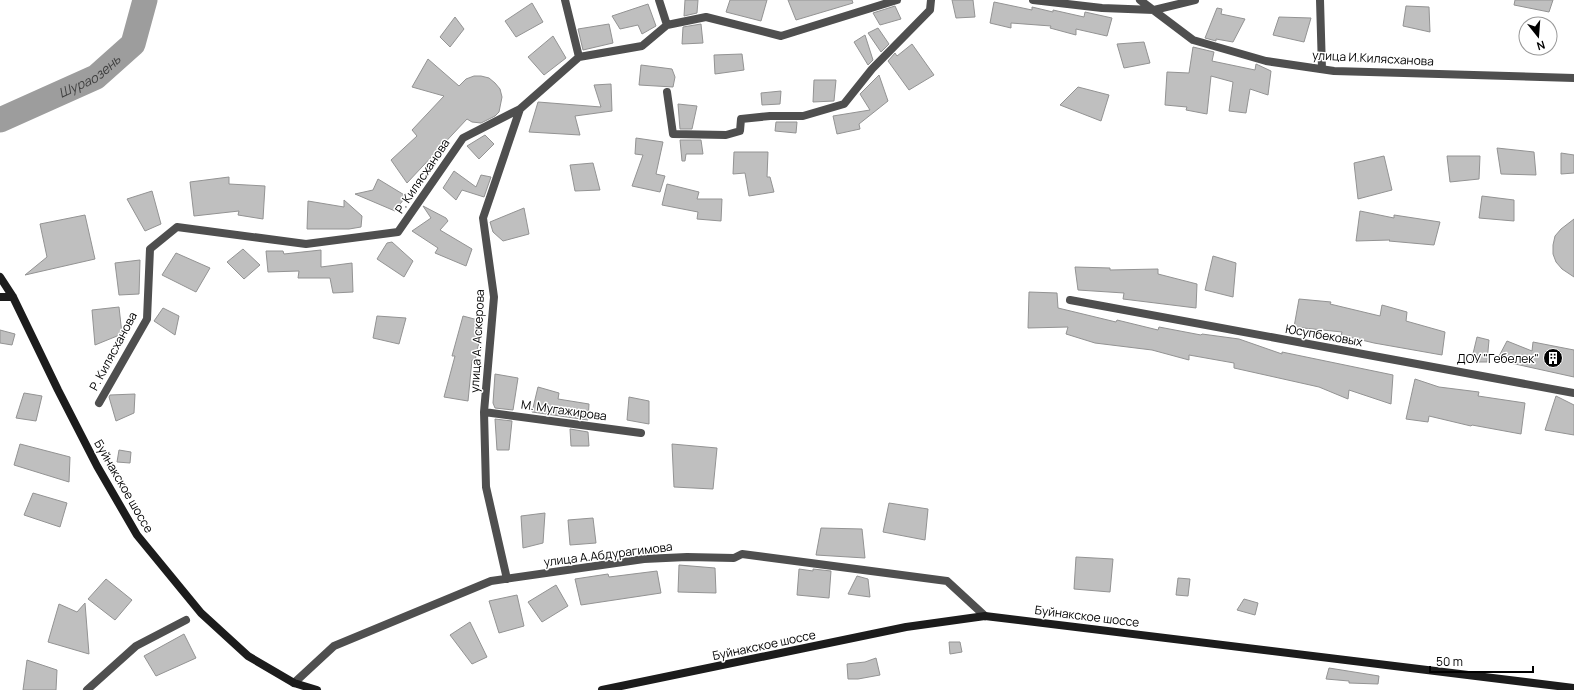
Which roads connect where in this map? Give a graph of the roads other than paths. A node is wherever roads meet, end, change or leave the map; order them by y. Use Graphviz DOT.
graph roads {
  1 [pos="565,0"];
  2 [pos="659,0"];
  3 [pos="897,0"];
  4 [pos="932,0"];
  5 [pos="1033,0"];
  6 [pos="1140,0"];
  7 [pos="1196,0"];
  8 [pos="1320,0"];
  9 [pos="1154,10"];
  10 [pos="667,25"];
  11 [pos="579,57"];
  12 [pos="1322,69"];
  13 [pos="1574,78"];
  14 [pos="667,92"];
  15 [pos="520,109"];
  16 [pos="0,277"];
  17 [pos="13,296"];
  18 [pos="0,297"];
  19 [pos="1070,300"];
  20 [pos="1574,393"];
  21 [pos="99,403"];
  22 [pos="484,412"];
  23 [pos="641,433"];
  24 [pos="507,579"];
  25 [pos="985,616"];
  26 [pos="186,620"];
  27 [pos="294,683"];
  28 [pos="1574,688"];
  29 [pos="87,690"];
  30 [pos="317,690"];
  31 [pos="602,690"];
  1 -- 11 [label="street"];
  2 -- 10 [label="street"];
  3 -- 10 [label="street"];
  4 -- 14 [label="street"];
  5 -- 9 [label="street"];
  6 -- 9 [label="street, улица И.Килясханова"];
  7 -- 9 [label="street"];
  8 -- 12 [label="street"];
  9 -- 12 [label="street, улица И.Килясханова"];
  10 -- 11 [label="street"];
  11 -- 15 [label="street, Р. Килясханова"];
  12 -- 13 [label="street, улица И.Килясханова"];
  15 -- 21 [label="street, Р. Килясханова"];
  15 -- 22 [label="street, улица А. Аскерова"];
  16 -- 17 [label="main road, Буйнакское шоссе"];
  17 -- 18 [label="main road"];
  17 -- 27 [label="main road, Буйнакское шоссе"];
  19 -- 20 [label="street, Юсупбековых"];
  22 -- 23 [label="street, М. Мугажирова"];
  22 -- 24 [label="street, улица А. Аскерова"];
  24 -- 25 [label="street, улица А.Абдурагимова"];
  24 -- 27 [label="street, улица А.Абдурагимова"];
  25 -- 28 [label="main road, Буйнакское шоссе"];
  25 -- 31 [label="main road, Буйнакское шоссе"];
  26 -- 29 [label="street"];
  27 -- 30 [label="main road, Буйнакское шоссе"];
}
